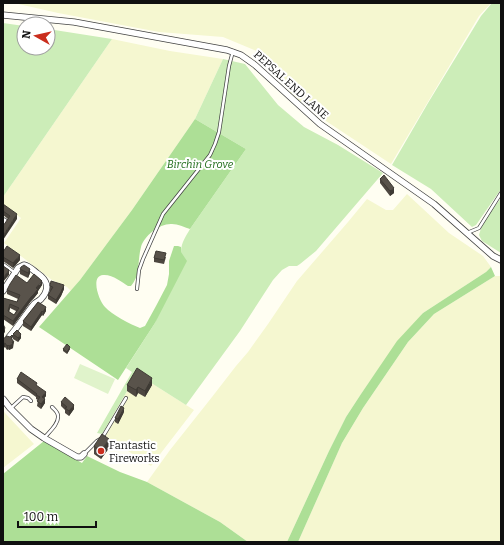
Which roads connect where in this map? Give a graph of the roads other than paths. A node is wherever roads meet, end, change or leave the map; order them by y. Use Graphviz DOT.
graph roads {
  1 [pos="3,15"];
  2 [pos="233,51"];
  3 [pos="501,193"];
  4 [pos="467,233"];
  5 [pos="501,260"];
  6 [pos="3,264"];
  7 [pos="15,273"];
  8 [pos="137,289"];
  9 [pos="3,291"];
  10 [pos="9,337"];
  11 [pos="126,398"];
  12 [pos="3,399"];
  13 [pos="31,400"];
  14 [pos="52,407"];
  15 [pos="10,408"];
  16 [pos="44,438"];
  17 [pos="84,454"];
  1 -- 2 [label="street, PEPSAL END LANE"];
  2 -- 4 [label="street, PEPSAL END LANE"];
  2 -- 8 [label="lane"];
  3 -- 4 [label="lane"];
  4 -- 5 [label="street, PEPSAL END LANE"];
  6 -- 7 [label="lane"];
  7 -- 9 [label="street"];
  7 -- 10 [label="street"];
  11 -- 17 [label="lane"];
  12 -- 15 [label="street"];
  13 -- 15 [label="lane"];
  14 -- 16 [label="lane"];
  15 -- 16 [label="street"];
  16 -- 17 [label="street"];
}
